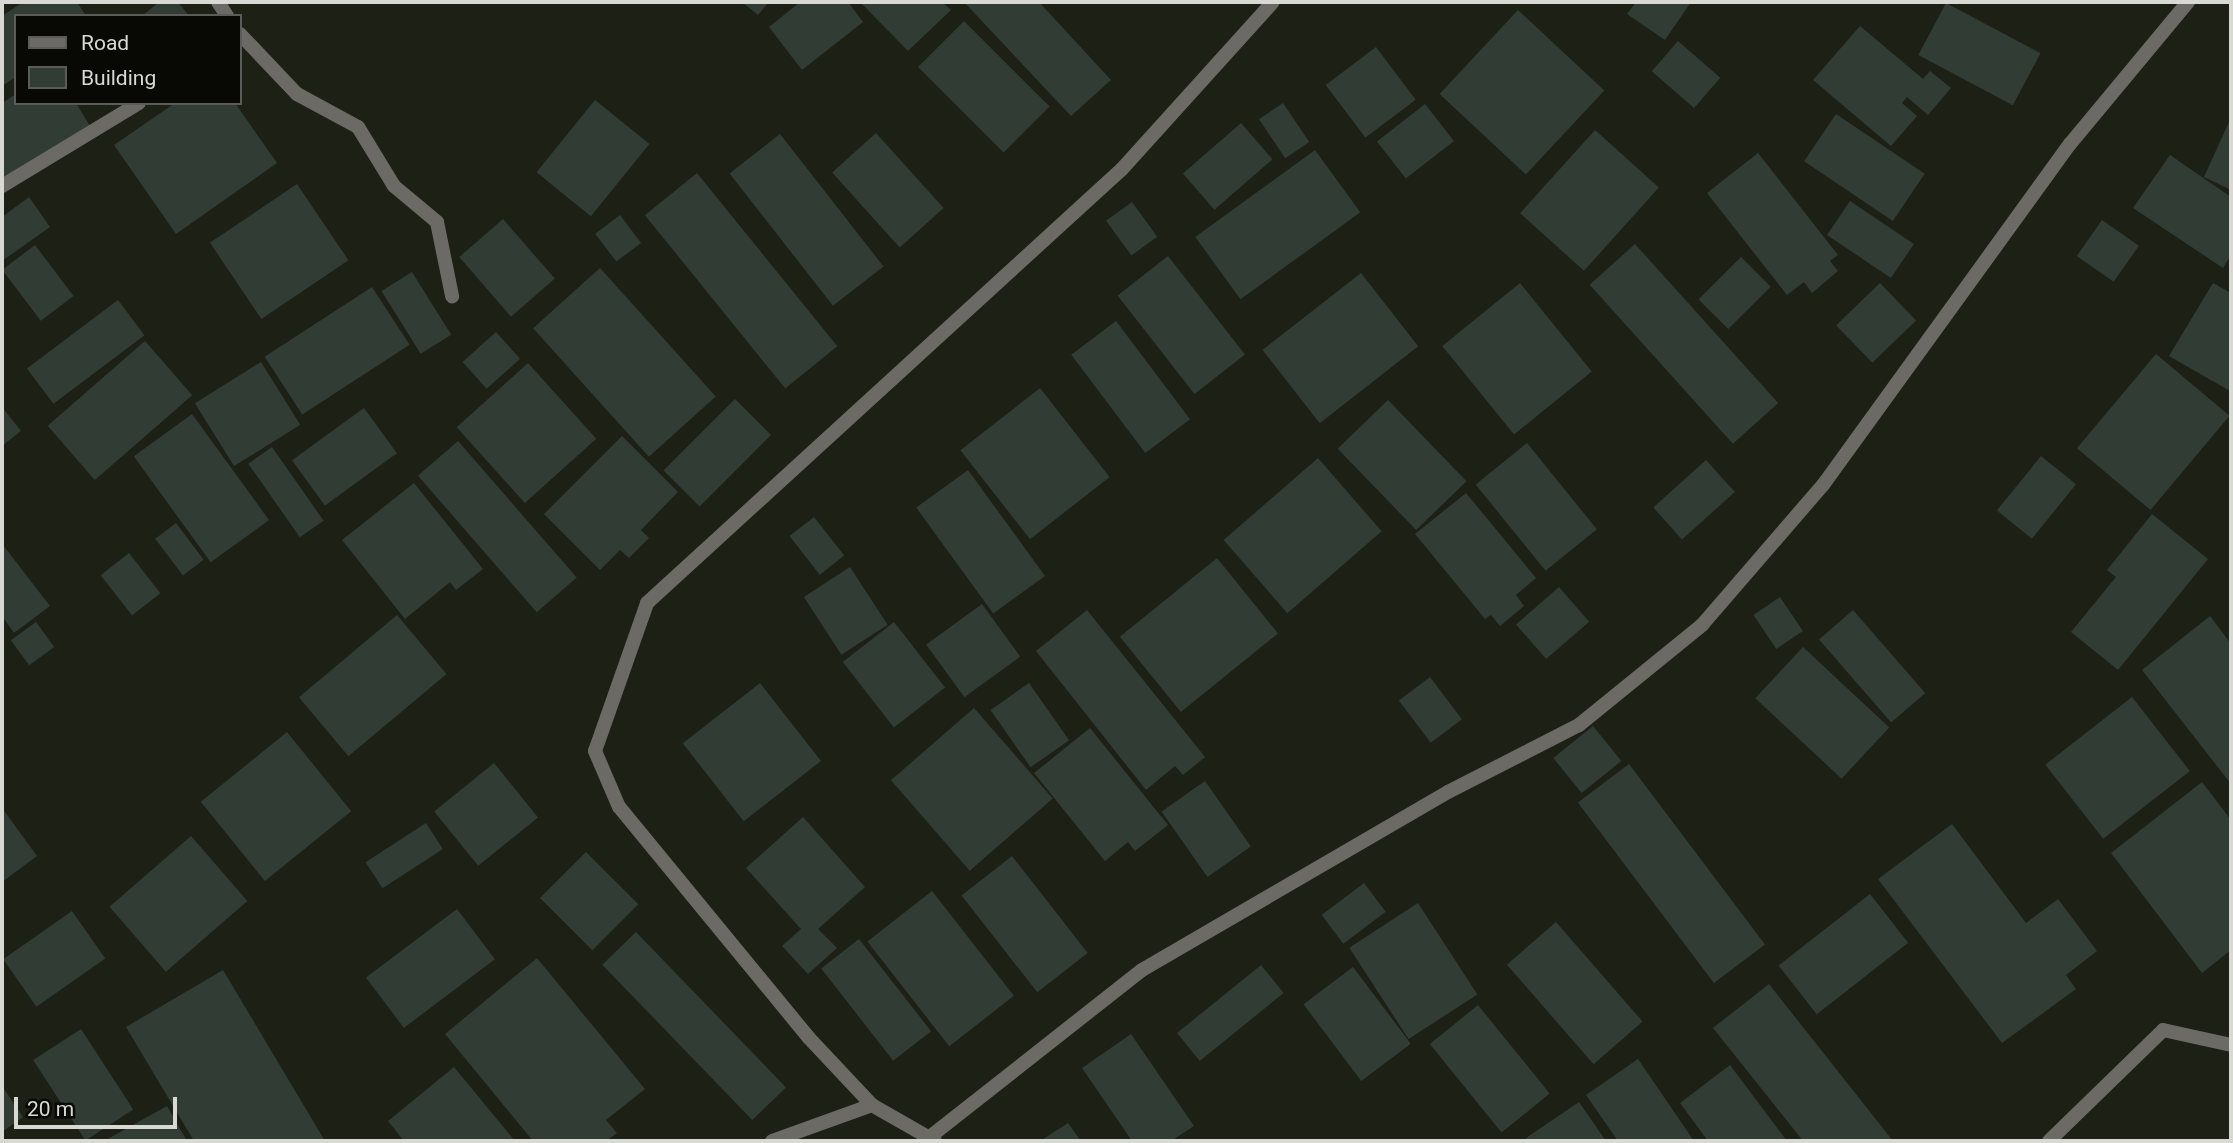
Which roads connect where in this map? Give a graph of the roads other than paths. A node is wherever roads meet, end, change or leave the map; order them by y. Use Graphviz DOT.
graph roads {
  1 [pos="1273,2"];
  2 [pos="2188,2"];
  3 [pos="242,39"];
  4 [pos="136,105"];
  5 [pos="2,186"];
  6 [pos="452,296"];
  7 [pos="2231,1045"];
  8 [pos="872,1105"];
  9 [pos="933,1139"];
  10 [pos="772,1141"];
  11 [pos="2049,1141"];
  1 -- 8 [label="street"];
  2 -- 9 [label="street"];
  3 -- 6 [label="street"];
  4 -- 5 [label="street"];
  7 -- 11 [label="street"];
  8 -- 9 [label="street"];
  8 -- 10 [label="street"];
}
